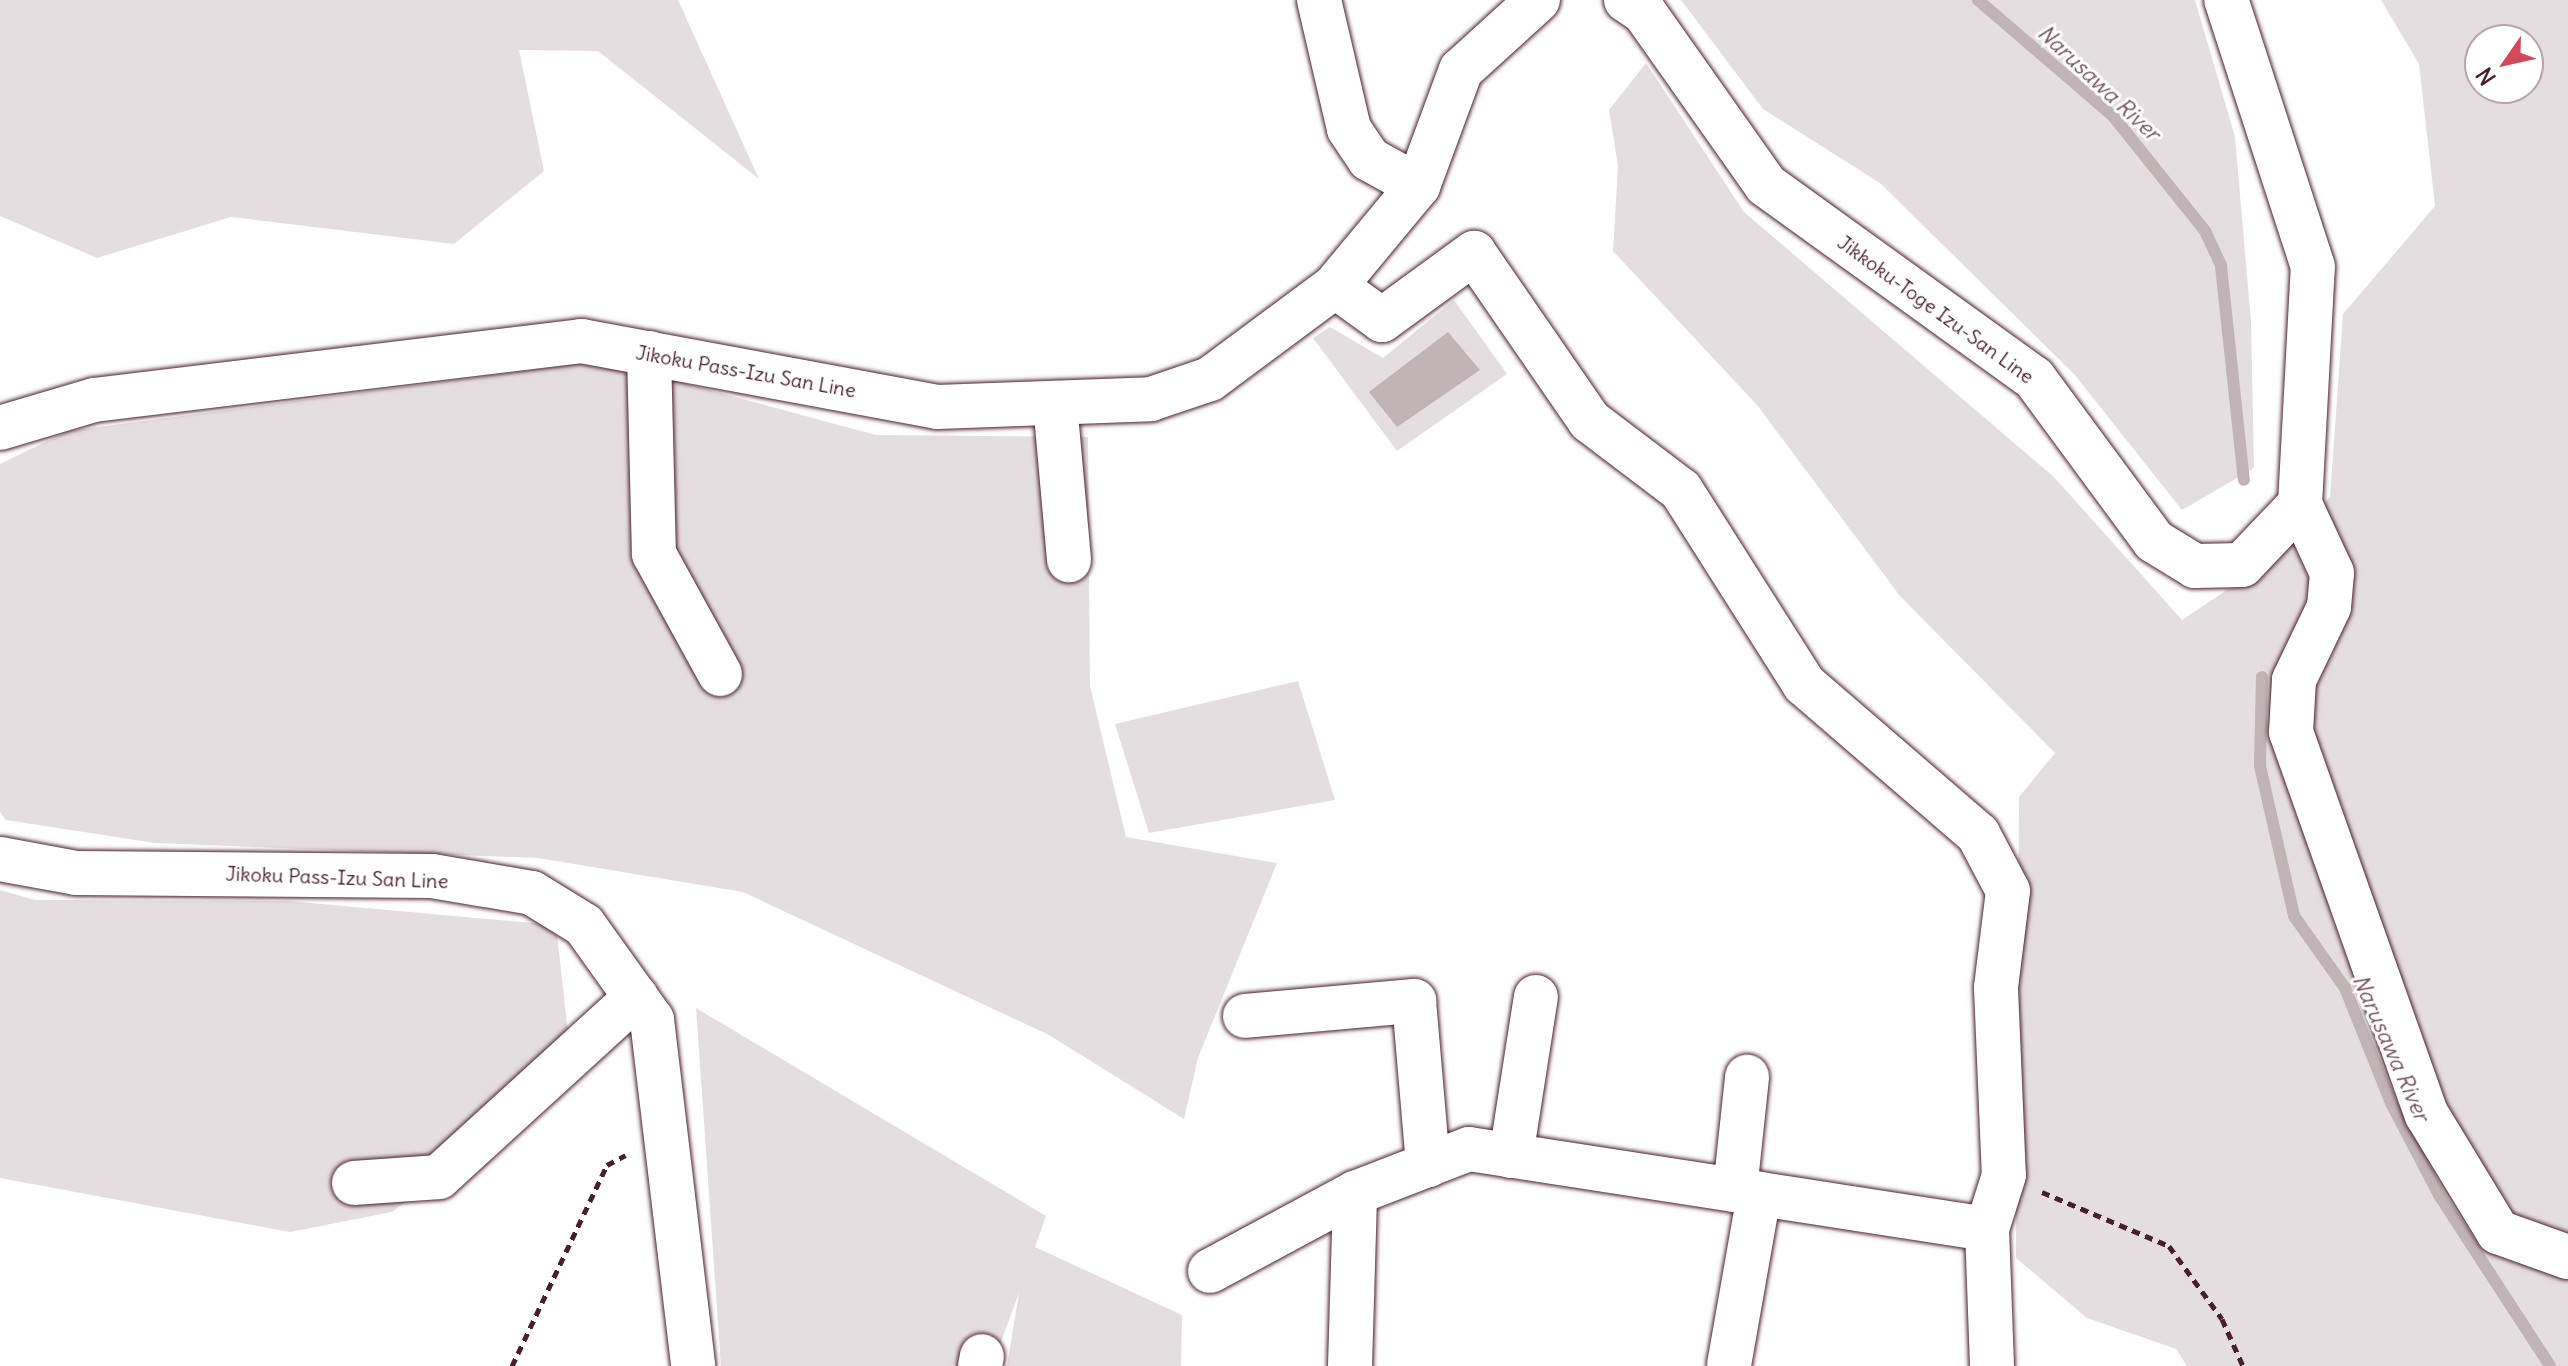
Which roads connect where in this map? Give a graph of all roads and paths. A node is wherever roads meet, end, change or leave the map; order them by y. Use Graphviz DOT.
graph roads {
  1 [pos="1319,0"];
  2 [pos="1538,0"];
  3 [pos="1626,0"];
  4 [pos="2226,0"];
  5 [pos="1418,186"];
  6 [pos="1335,286"];
  7 [pos="649,353"];
  8 [pos="1055,403"];
  9 [pos="0,428"];
  10 [pos="2300,504"];
  11 [pos="1069,560"];
  12 [pos="720,674"];
  13 [pos="0,859"];
  14 [pos="636,997"];
  15 [pos="1536,997"];
  16 [pos="1245,1016"];
  17 [pos="1747,1077"];
  18 [pos="666,1135"];
  19 [pos="1511,1156"];
  20 [pos="1428,1165"];
  21 [pos="2004,1175"];
  22 [pos="354,1183"];
  23 [pos="1747,1192"];
  24 [pos="1355,1193"];
  25 [pos="1987,1229"];
  26 [pos="2568,1257"];
  27 [pos="1210,1271"];
  28 [pos="1729,1365"];
  29 [pos="512,1366"];
  30 [pos="693,1366"];
  31 [pos="1350,1366"];
  32 [pos="1992,1366"];
  33 [pos="2243,1366"];
  1 -- 5 [label="main road"];
  2 -- 5 [label="main road"];
  3 -- 10 [label="main road, Jikkoku-Toge Izu-San Line"];
  4 -- 10 [label="main road"];
  5 -- 6 [label="main road, Jikoku Pass-Izu San Line"];
  6 -- 8 [label="main road, Jikoku Pass-Izu San Line"];
  6 -- 21 [label="main road"];
  7 -- 8 [label="main road, Jikoku Pass-Izu San Line"];
  7 -- 9 [label="main road, Jikoku Pass-Izu San Line"];
  7 -- 12 [label="main road"];
  8 -- 11 [label="main road"];
  10 -- 26 [label="main road"];
  13 -- 14 [label="main road, Jikoku Pass-Izu San Line"];
  14 -- 18 [label="main road, Jikoku Pass-Izu San Line"];
  14 -- 22 [label="main road"];
  15 -- 19 [label="main road"];
  16 -- 20 [label="main road"];
  17 -- 23 [label="main road"];
  18 -- 29 [label="path"];
  18 -- 30 [label="main road, Jikoku Pass-Izu San Line"];
  19 -- 20 [label="main road"];
  19 -- 23 [label="main road"];
  20 -- 24 [label="main road"];
  21 -- 25 [label="main road"];
  21 -- 33 [label="path"];
  23 -- 25 [label="main road"];
  23 -- 28 [label="main road"];
  24 -- 27 [label="main road"];
  24 -- 31 [label="main road"];
  25 -- 32 [label="main road"];
}
